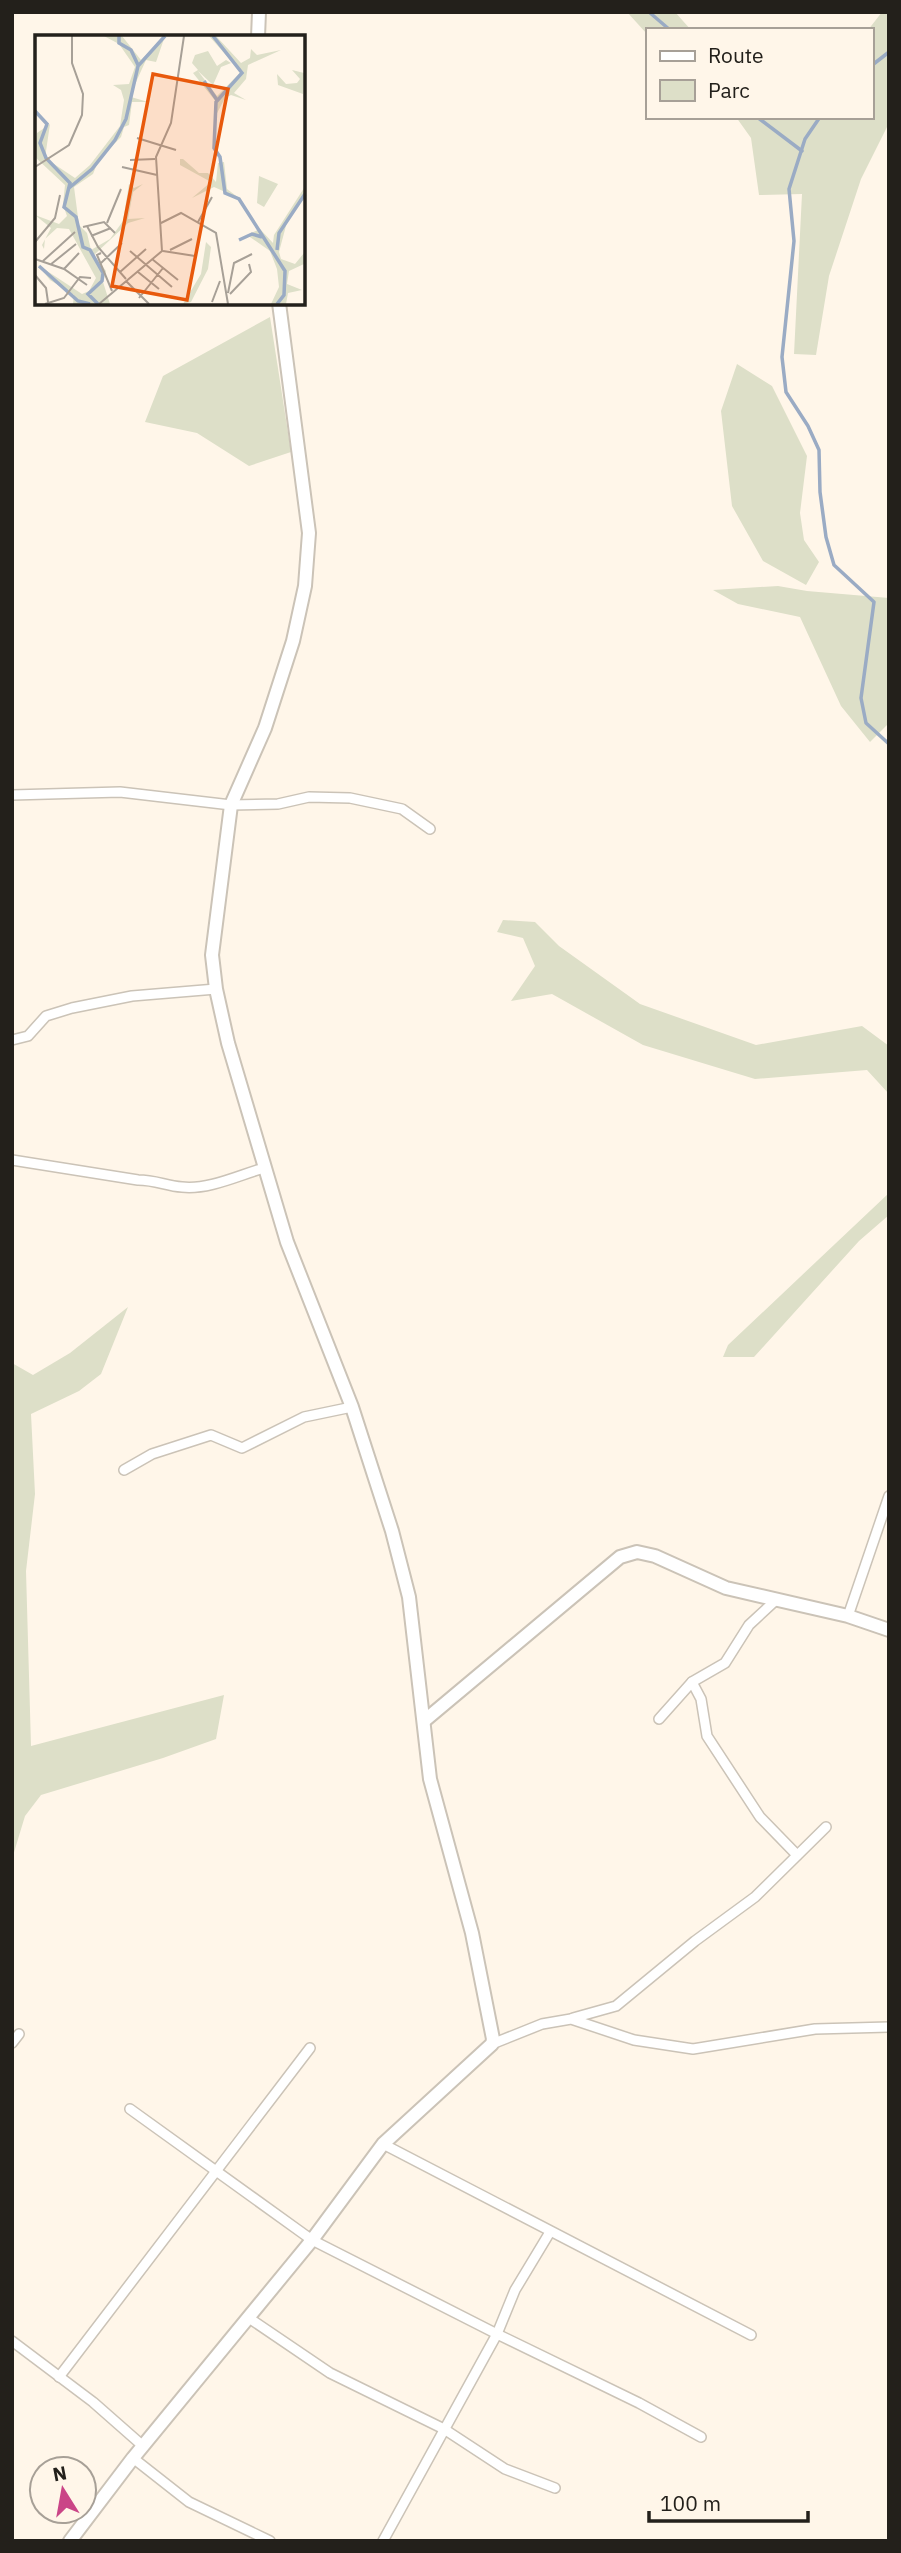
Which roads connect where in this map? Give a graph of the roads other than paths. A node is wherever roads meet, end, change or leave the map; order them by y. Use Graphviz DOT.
graph roads {
  1 [pos="259,12"];
  2 [pos="258,35"];
  3 [pos="279,304"];
  4 [pos="12,795"];
  5 [pos="231,805"];
  6 [pos="430,829"];
  7 [pos="216,989"];
  8 [pos="12,1040"];
  9 [pos="12,1160"];
  10 [pos="264,1168"];
  11 [pos="352,1407"];
  12 [pos="124,1470"];
  13 [pos="889,1496"];
  14 [pos="777,1599"];
  15 [pos="848,1616"];
  16 [pos="889,1630"];
  17 [pos="692,1682"];
  18 [pos="659,1719"];
  19 [pos="424,1721"];
  20 [pos="826,1827"];
  21 [pos="797,1855"];
  22 [pos="571,2019"];
  23 [pos="889,2027"];
  24 [pos="19,2034"];
  25 [pos="12,2043"];
  26 [pos="492,2044"];
  27 [pos="310,2048"];
  28 [pos="130,2109"];
  29 [pos="383,2144"];
  30 [pos="217,2172"];
  31 [pos="550,2232"];
  32 [pos="312,2240"];
  33 [pos="249,2318"];
  34 [pos="496,2334"];
  35 [pos="751,2335"];
  36 [pos="12,2341"];
  37 [pos="59,2377"];
  38 [pos="443,2429"];
  39 [pos="701,2437"];
  40 [pos="143,2446"];
  41 [pos="133,2458"];
  42 [pos="555,2488"];
  43 [pos="70,2541"];
  44 [pos="270,2541"];
  45 [pos="383,2541"];
  1 -- 2 [label="main road"];
  3 -- 5 [label="main road"];
  4 -- 5 [label="street"];
  5 -- 6 [label="street"];
  5 -- 7 [label="main road"];
  7 -- 8 [label="street"];
  7 -- 10 [label="main road"];
  9 -- 10 [label="street"];
  10 -- 11 [label="main road"];
  11 -- 12 [label="street"];
  11 -- 19 [label="main road"];
  13 -- 15 [label="street"];
  14 -- 15 [label="main road"];
  14 -- 17 [label="street"];
  14 -- 19 [label="main road"];
  15 -- 16 [label="main road"];
  17 -- 18 [label="street"];
  17 -- 21 [label="street"];
  19 -- 26 [label="main road"];
  20 -- 21 [label="street"];
  21 -- 22 [label="street"];
  22 -- 23 [label="street"];
  22 -- 26 [label="street"];
  24 -- 25 [label="street"];
  26 -- 29 [label="main road"];
  27 -- 30 [label="street"];
  28 -- 30 [label="street"];
  29 -- 31 [label="street"];
  29 -- 32 [label="main road"];
  30 -- 32 [label="street"];
  30 -- 37 [label="street"];
  31 -- 34 [label="street"];
  31 -- 35 [label="street"];
  32 -- 33 [label="main road"];
  32 -- 34 [label="street"];
  33 -- 38 [label="street"];
  33 -- 40 [label="main road"];
  34 -- 38 [label="street"];
  34 -- 39 [label="street"];
  36 -- 37 [label="street"];
  37 -- 40 [label="street"];
  38 -- 42 [label="street"];
  38 -- 45 [label="street"];
  40 -- 41 [label="main road"];
  41 -- 43 [label="main road"];
  41 -- 44 [label="street"];
}
